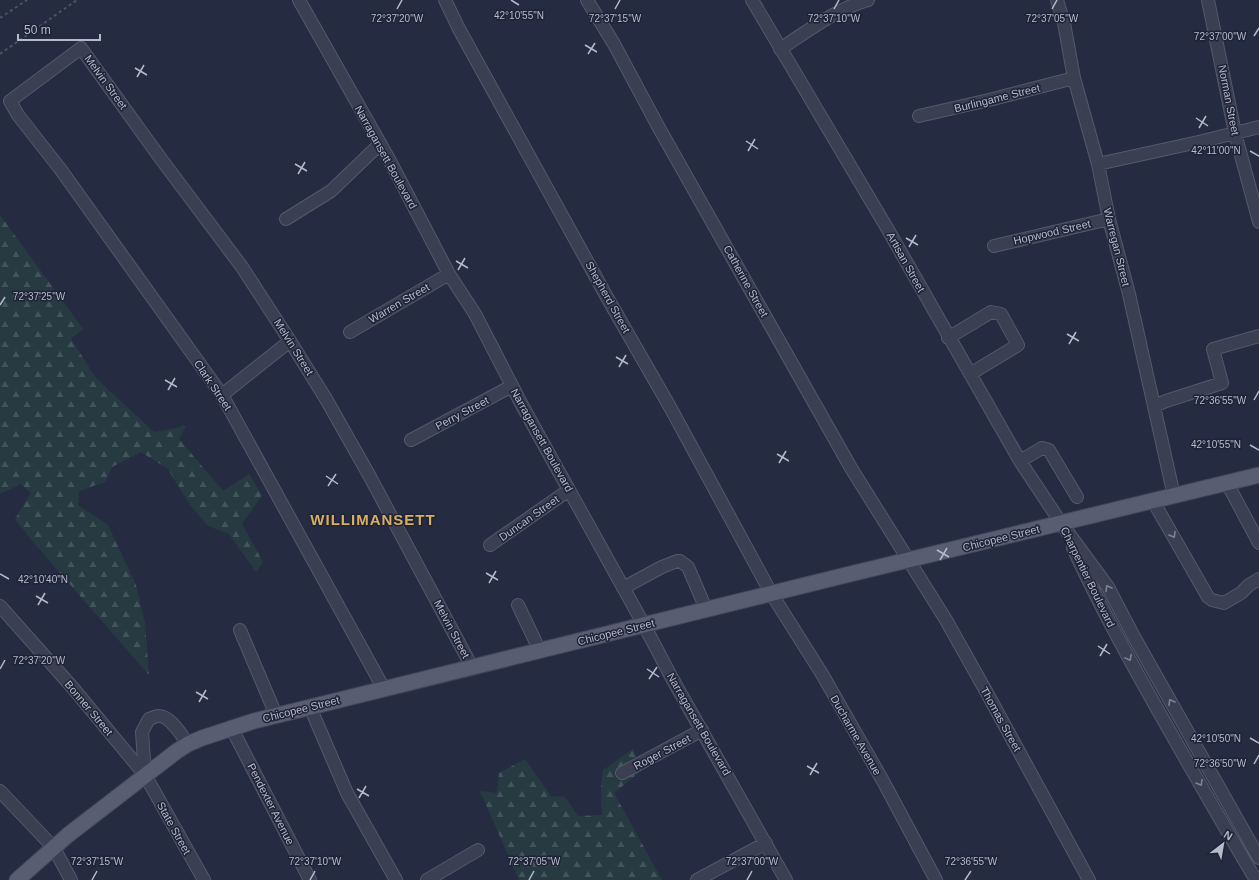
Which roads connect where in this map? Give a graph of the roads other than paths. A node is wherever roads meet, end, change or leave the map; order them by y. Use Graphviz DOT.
graph roads {
  1 [pos="299,0"];
  2 [pos="445,0"];
  3 [pos="587,0"];
  4 [pos="752,0"];
  5 [pos="868,0"];
  6 [pos="1057,0"];
  7 [pos="1208,0"];
  8 [pos="81,48"];
  9 [pos="780,49"];
  10 [pos="1074,78"];
  11 [pos="919,116"];
  12 [pos="1259,127"];
  13 [pos="1235,133"];
  14 [pos="380,144"];
  15 [pos="1098,164"];
  16 [pos="286,219"];
  17 [pos="1109,219"];
  18 [pos="1259,222"];
  19 [pos="994,246"];
  20 [pos="449,274"];
  21 [pos="350,332"];
  22 [pos="1259,336"];
  23 [pos="948,338"];
  24 [pos="290,342"];
  25 [pos="970,374"];
  26 [pos="512,386"];
  27 [pos="222,395"];
  28 [pos="1154,406"];
  29 [pos="412,440"];
  30 [pos="1020,462"];
  31 [pos="1259,475"];
  32 [pos="1227,483"];
  33 [pos="569,490"];
  34 [pos="1174,496"];
  35 [pos="1077,497"];
  36 [pos="1153,501"];
  37 [pos="1061,523"];
  38 [pos="1259,543"];
  39 [pos="490,545"];
  40 [pos="909,560"];
  41 [pos="1259,579"];
  42 [pos="623,588"];
  43 [pos="771,593"];
  44 [pos="518,605"];
  45 [pos="0,606"];
  46 [pos="706,609"];
  47 [pos="644,625"];
  48 [pos="240,630"];
  49 [pos="1131,631"];
  50 [pos="1117,637"];
  51 [pos="540,651"];
  52 [pos="472,667"];
  53 [pos="384,689"];
  54 [pos="310,707"];
  55 [pos="276,716"];
  56 [pos="1185,726"];
  57 [pos="231,728"];
  58 [pos="702,730"];
  59 [pos="1171,734"];
  60 [pos="188,744"];
  61 [pos="622,773"];
  62 [pos="145,775"];
  63 [pos="0,791"];
  64 [pos="1235,816"];
  65 [pos="1222,824"];
  66 [pos="766,843"];
  67 [pos="54,848"];
  68 [pos="478,850"];
  69 [pos="1259,858"];
  70 [pos="17,880"];
  71 [pos="71,880"];
  72 [pos="204,880"];
  73 [pos="310,880"];
  74 [pos="396,880"];
  75 [pos="427,880"];
  76 [pos="697,880"];
  77 [pos="786,880"];
  78 [pos="936,880"];
  79 [pos="1089,880"];
  80 [pos="1256,880"];
  1 -- 14 [label="street, Narragansett Boulevard"];
  2 -- 43 [label="street, Shepherd Street"];
  3 -- 40 [label="street, Catherine Street"];
  4 -- 9 [label="street, Artisan Street"];
  5 -- 9 [label="street"];
  6 -- 10 [label="street, Warregan Street"];
  7 -- 13 [label="street, Norman Street"];
  8 -- 24 [label="street, Melvin Street"];
  8 -- 27 [label="street, Clark Street"];
  9 -- 23 [label="street, Artisan Street"];
  10 -- 11 [label="street, Burlingame Street"];
  10 -- 15 [label="street, Warregan Street"];
  12 -- 13 [label="street"];
  13 -- 15 [label="street"];
  13 -- 18 [label="street, Norman Street"];
  14 -- 16 [label="street"];
  14 -- 20 [label="street, Narragansett Boulevard"];
  15 -- 17 [label="street, Warregan Street"];
  17 -- 19 [label="street, Hopwood Street"];
  17 -- 28 [label="street, Warregan Street"];
  20 -- 21 [label="street, Warren Street"];
  20 -- 26 [label="street, Narragansett Boulevard"];
  22 -- 28 [label="street"];
  23 -- 25 [label="street, Artisan Street"];
  23 -- 25 [label="street"];
  24 -- 27 [label="street"];
  24 -- 52 [label="street, Melvin Street"];
  25 -- 30 [label="street, Artisan Street"];
  26 -- 29 [label="street, Perry Street"];
  26 -- 33 [label="street, Narragansett Boulevard"];
  27 -- 53 [label="street, Clark Street"];
  28 -- 34 [label="street, Warregan Street"];
  30 -- 35 [label="street"];
  30 -- 37 [label="street, Artisan Street"];
  31 -- 32 [label="main road, Chicopee Street"];
  32 -- 34 [label="main road, Chicopee Street"];
  32 -- 38 [label="street"];
  33 -- 39 [label="street, Duncan Street"];
  33 -- 42 [label="street, Narragansett Boulevard"];
  34 -- 36 [label="main road, Chicopee Street"];
  36 -- 37 [label="main road, Chicopee Street"];
  36 -- 41 [label="street, one-way"];
  37 -- 40 [label="main road, Chicopee Street"];
  49 -- 37 [label="street, Charpentier Boulevard, one-way"];
  37 -- 50 [label="street, Charpentier Boulevard"];
  40 -- 43 [label="main road, Chicopee Street"];
  40 -- 79 [label="street, Thomas Street"];
  42 -- 46 [label="street"];
  42 -- 47 [label="street, Narragansett Boulevard"];
  43 -- 46 [label="main road, Chicopee Street"];
  43 -- 78 [label="street, Ducharme Avenue"];
  44 -- 51 [label="street"];
  45 -- 62 [label="street, Bonner Street"];
  46 -- 47 [label="main road, Chicopee Street"];
  47 -- 51 [label="main road, Chicopee Street"];
  47 -- 58 [label="street, Narragansett Boulevard"];
  48 -- 55 [label="street"];
  49 -- 50 [label="street, Charpentier Boulevard"];
  56 -- 49 [label="street, Charpentier Boulevard, one-way"];
  50 -- 59 [label="street, Charpentier Boulevard, one-way"];
  51 -- 52 [label="main road, Chicopee Street"];
  52 -- 53 [label="main road, Chicopee Street"];
  53 -- 54 [label="main road, Chicopee Street"];
  54 -- 55 [label="main road, Chicopee Street"];
  54 -- 74 [label="street"];
  55 -- 57 [label="main road, Chicopee Street"];
  56 -- 59 [label="street"];
  56 -- 64 [label="street, Charpentier Boulevard"];
  57 -- 60 [label="main road, Chicopee Street"];
  57 -- 73 [label="street, Pendexter Avenue"];
  58 -- 61 [label="street, Roger Street"];
  58 -- 66 [label="street, Narragansett Boulevard"];
  59 -- 65 [label="street, Charpentier Boulevard, one-way"];
  60 -- 62 [label="main road, Chicopee Street"];
  60 -- 62 [label="street"];
  62 -- 67 [label="main road, Chicopee Street"];
  62 -- 72 [label="street, State Street"];
  63 -- 67 [label="street"];
  64 -- 65 [label="street"];
  64 -- 69 [label="street, Charpentier Boulevard"];
  65 -- 80 [label="street, Charpentier Boulevard"];
  66 -- 76 [label="street"];
  66 -- 77 [label="street, Narragansett Boulevard"];
  67 -- 70 [label="main road, Chicopee Street"];
  67 -- 71 [label="street"];
  68 -- 75 [label="street"];
}
